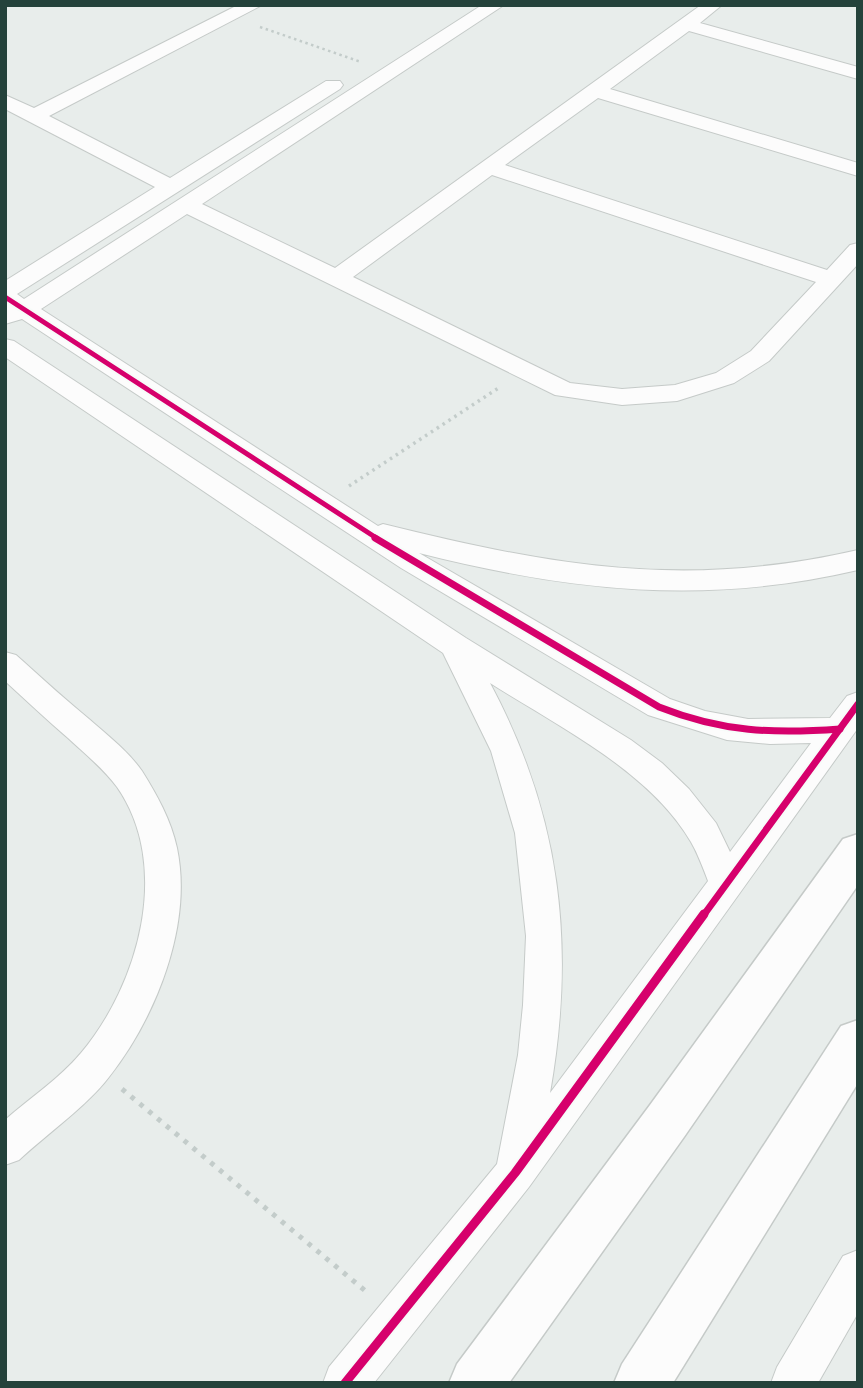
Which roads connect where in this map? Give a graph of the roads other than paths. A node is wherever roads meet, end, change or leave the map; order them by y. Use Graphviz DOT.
graph roads {
  1 [pos="253,5"];
  2 [pos="462,5"];
  3 [pos="495,5"];
  4 [pos="713,5"];
  5 [pos="687,25"];
  6 [pos="858,73"];
  7 [pos="596,91"];
  8 [pos="5,101"];
  9 [pos="33,116"];
  10 [pos="489,167"];
  11 [pos="858,170"];
  12 [pos="179,196"];
  13 [pos="858,250"];
  14 [pos="335,279"];
  15 [pos="831,279"];
  16 [pos="10,304"];
  17 [pos="5,345"];
  18 [pos="359,528"];
  19 [pos="858,560"];
  20 [pos="455,646"];
  21 [pos="5,663"];
  22 [pos="849,717"];
  23 [pos="858,851"];
  24 [pos="727,883"];
  25 [pos="858,1041"];
  26 [pos="5,1146"];
  27 [pos="515,1173"];
  28 [pos="858,1271"];
  29 [pos="345,1383"];
  30 [pos="476,1383"];
  31 [pos="641,1383"];
  32 [pos="793,1383"];
  1 -- 9 [label="street"];
  2 -- 12 [label="street"];
  3 -- 12 [label="street"];
  4 -- 5 [label="street"];
  5 -- 6 [label="street"];
  5 -- 7 [label="street"];
  7 -- 10 [label="street"];
  7 -- 11 [label="street"];
  8 -- 9 [label="street"];
  9 -- 12 [label="street"];
  10 -- 14 [label="street"];
  10 -- 15 [label="street"];
  12 -- 14 [label="street"];
  12 -- 16 [label="street"];
  13 -- 15 [label="street"];
  14 -- 15 [label="street"];
  16 -- 18 [label="street"];
  17 -- 20 [label="street"];
  18 -- 19 [label="street"];
  18 -- 22 [label="street"];
  20 -- 24 [label="street"];
  20 -- 27 [label="street"];
  21 -- 26 [label="street"];
  22 -- 24 [label="street"];
  23 -- 30 [label="street"];
  24 -- 27 [label="street"];
  25 -- 31 [label="street"];
  27 -- 29 [label="street"];
  28 -- 32 [label="street"];
}
